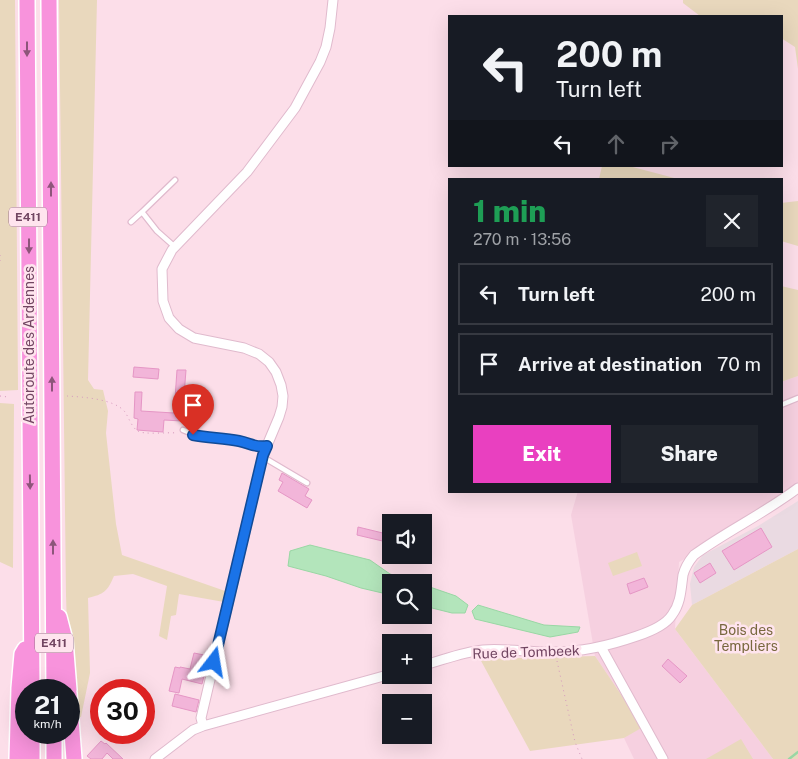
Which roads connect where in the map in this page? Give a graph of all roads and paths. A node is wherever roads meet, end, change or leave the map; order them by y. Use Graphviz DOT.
graph roads {
  1 [pos="27,0"];
  2 [pos="49,0"];
  3 [pos="333,0"];
  4 [pos="175,180"];
  5 [pos="142,212"];
  6 [pos="131,222"];
  7 [pos="175,246"];
  8 [pos="0,255"];
  9 [pos="0,261"];
  10 [pos="0,396"];
  11 [pos="67,396"];
  12 [pos="8,397"];
  13 [pos="798,398"];
  14 [pos="783,404"];
  15 [pos="183,430"];
  16 [pos="173,432"];
  17 [pos="267,446"];
  18 [pos="263,457"];
  19 [pos="307,482"];
  20 [pos="798,488"];
  21 [pos="54,595"];
  22 [pos="32,634"];
  23 [pos="600,647"];
  24 [pos="556,652"];
  25 [pos="432,663"];
  26 [pos="382,676"];
  27 [pos="32,679"];
  28 [pos="54,679"];
  29 [pos="68,679"];
  30 [pos="202,726"];
  31 [pos="32,744"];
  32 [pos="54,744"];
  33 [pos="73,744"];
  34 [pos="17,759"];
  35 [pos="32,759"];
  36 [pos="54,759"];
  37 [pos="74,759"];
  38 [pos="155,759"];
  39 [pos="582,759"];
  40 [pos="663,759"];
  1 -- 22 [label="highway, Autoroute des Ardennes / E411, one-way"];
  21 -- 2 [label="highway, Autoroute des Ardennes / E411, one-way"];
  3 -- 7 [label="street"];
  4 -- 5 [label="lane"];
  5 -- 6 [label="lane"];
  5 -- 7 [label="lane"];
  7 -- 17 [label="street"];
  8 -- 9 [label="path"];
  10 -- 12 [label="path"];
  11 -- 16 [label="path"];
  13 -- 14 [label="lane"];
  15 -- 17 [label="lane"];
  17 -- 18 [label="street"];
  18 -- 19 [label="lane"];
  18 -- 30 [label="street"];
  20 -- 23 [label="street, Rue de Tombeek"];
  21 -- 28 [label="highway, Autoroute des Ardennes / E411"];
  21 -- 29 [label="highway"];
  22 -- 27 [label="highway, Autoroute des Ardennes / E411"];
  22 -- 34 [label="highway"];
  23 -- 24 [label="street, Rue de Tombeek"];
  23 -- 40 [label="street"];
  24 -- 25 [label="street, Rue de Tombeek"];
  24 -- 39 [label="path"];
  26 -- 30 [label="street"];
  30 -- 38 [label="street"];
  31 -- 35 [label="highway"];
  32 -- 36 [label="highway"];
  33 -- 37 [label="highway"];
}
